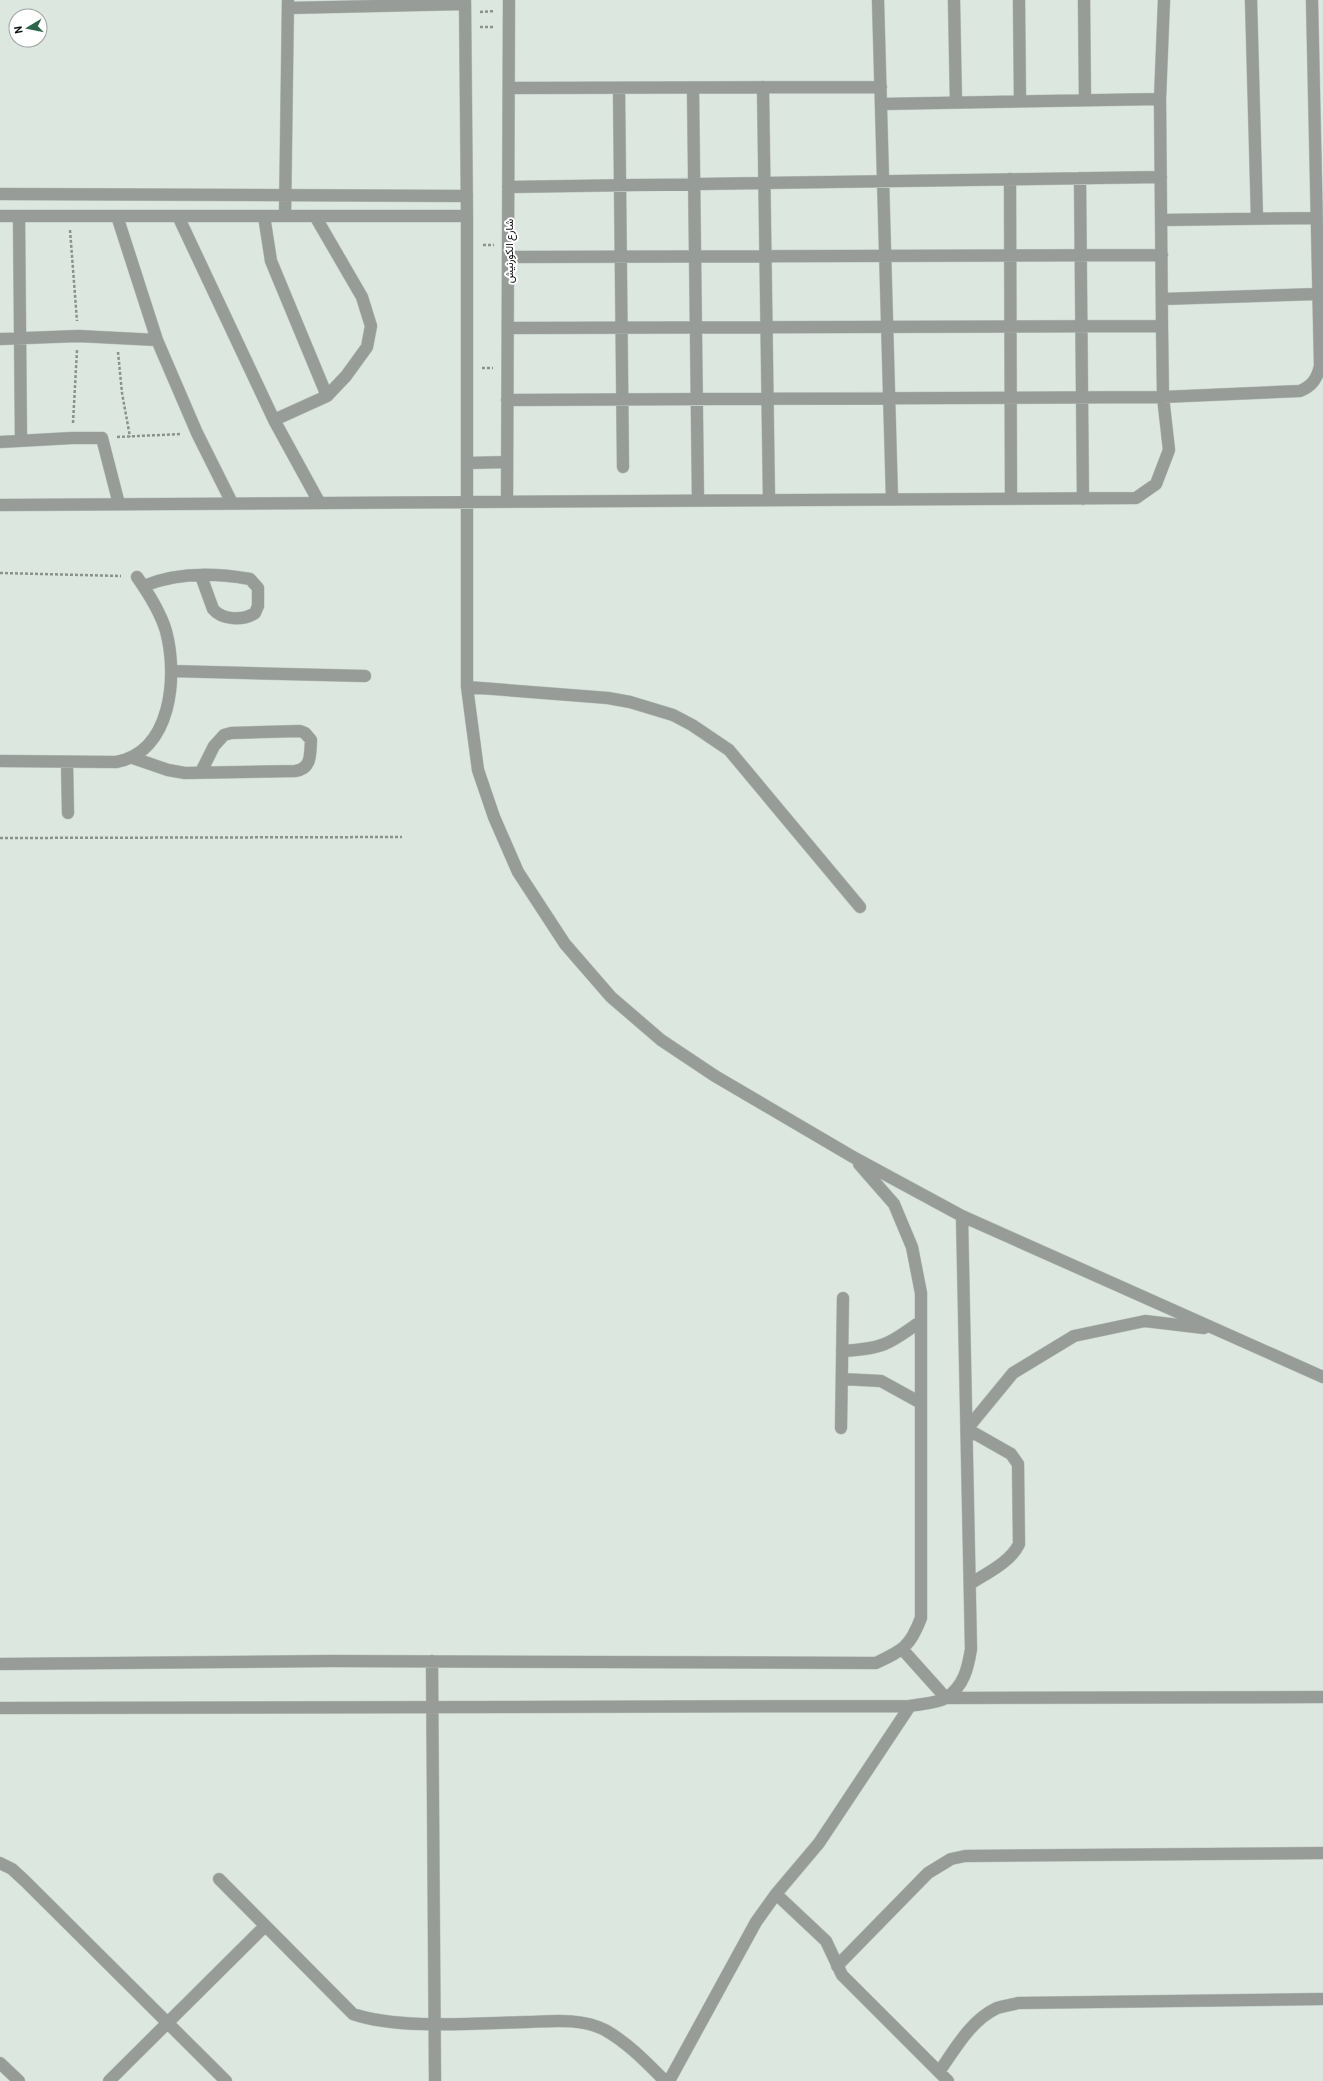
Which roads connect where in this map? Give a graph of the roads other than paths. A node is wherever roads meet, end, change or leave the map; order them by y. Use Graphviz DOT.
graph roads {
  1 [pos="878,0"];
  2 [pos="954,0"];
  3 [pos="1019,0"];
  4 [pos="1084,0"];
  5 [pos="1164,0"];
  6 [pos="1251,0"];
  7 [pos="1312,0"];
  8 [pos="288,4"];
  9 [pos="465,5"];
  10 [pos="509,5"];
  11 [pos="763,87"];
  12 [pos="881,87"];
  13 [pos="509,88"];
  14 [pos="619,88"];
  15 [pos="693,88"];
  16 [pos="1160,98"];
  17 [pos="1084,100"];
  18 [pos="1020,101"];
  19 [pos="956,103"];
  20 [pos="881,104"];
  21 [pos="1161,177"];
  22 [pos="1080,178"];
  23 [pos="1010,180"];
  24 [pos="883,182"];
  25 [pos="764,183"];
  26 [pos="694,184"];
  27 [pos="620,185"];
  28 [pos="508,187"];
  29 [pos="0,194"];
  30 [pos="286,195"];
  31 [pos="467,196"];
  32 [pos="0,216"];
  33 [pos="19,216"];
  34 [pos="117,216"];
  35 [pos="178,216"];
  36 [pos="264,216"];
  37 [pos="285,216"];
  38 [pos="315,216"];
  39 [pos="467,216"];
  40 [pos="1257,218"];
  41 [pos="1316,218"];
  42 [pos="1162,220"];
  43 [pos="508,251"];
  44 [pos="1012,255"];
  45 [pos="1081,255"];
  46 [pos="1162,255"];
  47 [pos="621,256"];
  48 [pos="695,256"];
  49 [pos="766,256"];
  50 [pos="885,256"];
  51 [pos="1318,294"];
  52 [pos="1162,299"];
  53 [pos="1082,326"];
  54 [pos="1162,326"];
  55 [pos="887,327"];
  56 [pos="1011,327"];
  57 [pos="508,328"];
  58 [pos="621,328"];
  59 [pos="696,328"];
  60 [pos="767,328"];
  61 [pos="0,339"];
  62 [pos="21,339"];
  63 [pos="157,340"];
  64 [pos="327,396"];
  65 [pos="1011,398"];
  66 [pos="1083,398"];
  67 [pos="1163,398"];
  68 [pos="768,399"];
  69 [pos="889,399"];
  70 [pos="508,400"];
  71 [pos="622,400"];
  72 [pos="697,400"];
  73 [pos="274,420"];
  74 [pos="21,441"];
  75 [pos="0,442"];
  76 [pos="507,462"];
  77 [pos="467,463"];
  78 [pos="623,467"];
  79 [pos="698,499"];
  80 [pos="769,499"];
  81 [pos="892,499"];
  82 [pos="1011,499"];
  83 [pos="1083,499"];
  84 [pos="0,501"];
  85 [pos="467,501"];
  86 [pos="319,502"];
  87 [pos="508,502"];
  88 [pos="232,503"];
  89 [pos="119,504"];
  90 [pos="201,576"];
  91 [pos="171,671"];
  92 [pos="365,676"];
  93 [pos="467,687"];
  94 [pos="132,758"];
  95 [pos="0,761"];
  96 [pos="67,762"];
  97 [pos="201,772"];
  98 [pos="68,813"];
  99 [pos="860,907"];
  100 [pos="853,1157"];
  101 [pos="962,1216"];
  102 [pos="843,1298"];
  103 [pos="921,1321"];
  104 [pos="1217,1330"];
  105 [pos="842,1351"];
  106 [pos="1323,1377"];
  107 [pos="842,1380"];
  108 [pos="921,1403"];
  109 [pos="841,1428"];
  110 [pos="967,1429"];
  111 [pos="970,1584"];
  112 [pos="903,1650"];
  113 [pos="432,1661"];
  114 [pos="0,1664"];
  115 [pos="1323,1697"];
  116 [pos="946,1698"];
  117 [pos="910,1706"];
  118 [pos="433,1707"];
  119 [pos="0,1708"];
  120 [pos="1323,1853"];
  121 [pos="0,1862"];
  122 [pos="219,1879"];
  123 [pos="776,1894"];
  124 [pos="265,1926"];
  125 [pos="837,1966"];
  126 [pos="1323,1999"];
  127 [pos="435,2023"];
  128 [pos="168,2024"];
  129 [pos="0,2063"];
  130 [pos="939,2072"];
  131 [pos="19,2081"];
  132 [pos="109,2081"];
  133 [pos="226,2081"];
  134 [pos="435,2081"];
  135 [pos="665,2081"];
  136 [pos="670,2081"];
  137 [pos="948,2081"];
  1 -- 12 [label="street"];
  2 -- 19 [label="street"];
  3 -- 18 [label="street"];
  4 -- 17 [label="street"];
  5 -- 16 [label="street"];
  6 -- 40 [label="street"];
  7 -- 41 [label="street"];
  8 -- 9 [label="street"];
  8 -- 30 [label="street"];
  9 -- 31 [label="street"];
  10 -- 13 [label="street, شارع الكورنيش"];
  11 -- 12 [label="street"];
  11 -- 15 [label="street"];
  11 -- 25 [label="street"];
  12 -- 20 [label="street"];
  13 -- 14 [label="street"];
  13 -- 28 [label="street, شارع الكورنيش"];
  14 -- 15 [label="street"];
  14 -- 27 [label="street"];
  15 -- 26 [label="street"];
  16 -- 17 [label="street"];
  16 -- 21 [label="street"];
  17 -- 18 [label="street"];
  18 -- 19 [label="street"];
  19 -- 20 [label="street"];
  20 -- 24 [label="street"];
  21 -- 22 [label="street"];
  21 -- 42 [label="street"];
  22 -- 23 [label="street"];
  22 -- 45 [label="street"];
  23 -- 24 [label="street"];
  23 -- 44 [label="street"];
  24 -- 25 [label="street"];
  24 -- 50 [label="street"];
  25 -- 26 [label="street"];
  25 -- 49 [label="street"];
  26 -- 27 [label="street"];
  26 -- 48 [label="street"];
  27 -- 28 [label="street"];
  27 -- 47 [label="street"];
  28 -- 43 [label="street, شارع الكورنيش"];
  29 -- 30 [label="street"];
  30 -- 31 [label="street"];
  30 -- 37 [label="street"];
  31 -- 39 [label="street"];
  32 -- 33 [label="street"];
  33 -- 34 [label="street"];
  33 -- 62 [label="street"];
  34 -- 35 [label="street"];
  34 -- 63 [label="street"];
  35 -- 36 [label="street"];
  35 -- 73 [label="street"];
  36 -- 37 [label="street"];
  36 -- 64 [label="street"];
  37 -- 38 [label="street"];
  38 -- 39 [label="street"];
  38 -- 64 [label="street"];
  39 -- 77 [label="street"];
  40 -- 41 [label="street"];
  40 -- 42 [label="street"];
  41 -- 51 [label="street"];
  42 -- 46 [label="street"];
  43 -- 47 [label="street"];
  43 -- 57 [label="street, شارع الكورنيش"];
  44 -- 45 [label="street"];
  44 -- 50 [label="street"];
  44 -- 56 [label="street"];
  45 -- 46 [label="street"];
  45 -- 53 [label="street"];
  46 -- 52 [label="street"];
  47 -- 48 [label="street"];
  47 -- 58 [label="street"];
  48 -- 49 [label="street"];
  48 -- 59 [label="street"];
  49 -- 50 [label="street"];
  49 -- 60 [label="street"];
  50 -- 55 [label="street"];
  51 -- 52 [label="street"];
  51 -- 67 [label="street"];
  52 -- 54 [label="street"];
  53 -- 54 [label="street"];
  53 -- 56 [label="street"];
  53 -- 66 [label="street"];
  54 -- 67 [label="street"];
  55 -- 56 [label="street"];
  55 -- 60 [label="street"];
  55 -- 69 [label="street"];
  56 -- 65 [label="street"];
  57 -- 58 [label="street"];
  57 -- 70 [label="street, شارع الكورنيش"];
  58 -- 59 [label="street"];
  58 -- 71 [label="street"];
  59 -- 60 [label="street"];
  59 -- 72 [label="street"];
  60 -- 68 [label="street"];
  61 -- 62 [label="street"];
  62 -- 63 [label="street"];
  62 -- 74 [label="street"];
  63 -- 88 [label="street"];
  64 -- 73 [label="street"];
  65 -- 66 [label="street"];
  65 -- 69 [label="street"];
  65 -- 82 [label="street"];
  66 -- 67 [label="street"];
  66 -- 83 [label="street"];
  67 -- 83 [label="street"];
  68 -- 69 [label="street"];
  68 -- 72 [label="street"];
  68 -- 80 [label="street"];
  69 -- 81 [label="street"];
  70 -- 71 [label="street"];
  70 -- 76 [label="street, شارع الكورنيش"];
  71 -- 72 [label="street"];
  71 -- 78 [label="street"];
  72 -- 79 [label="street"];
  73 -- 86 [label="street"];
  74 -- 75 [label="street"];
  74 -- 89 [label="street"];
  76 -- 77 [label="street"];
  76 -- 87 [label="street, شارع الكورنيش"];
  77 -- 85 [label="street"];
  79 -- 80 [label="street"];
  79 -- 87 [label="street"];
  80 -- 81 [label="street"];
  81 -- 82 [label="street"];
  82 -- 83 [label="street"];
  84 -- 89 [label="street"];
  85 -- 86 [label="street"];
  85 -- 87 [label="street"];
  85 -- 93 [label="street"];
  86 -- 88 [label="street"];
  88 -- 89 [label="street"];
  90 -- 90 [label="street"];
  90 -- 91 [label="street"];
  91 -- 92 [label="street"];
  91 -- 94 [label="street"];
  93 -- 99 [label="street"];
  93 -- 100 [label="street"];
  94 -- 96 [label="street"];
  94 -- 97 [label="street"];
  95 -- 96 [label="street"];
  96 -- 98 [label="street"];
  97 -- 97 [label="street"];
  100 -- 101 [label="street"];
  100 -- 103 [label="street"];
  101 -- 104 [label="street"];
  101 -- 110 [label="street"];
  102 -- 105 [label="street"];
  103 -- 105 [label="street"];
  103 -- 108 [label="street"];
  104 -- 106 [label="street"];
  104 -- 110 [label="street"];
  105 -- 107 [label="street"];
  107 -- 108 [label="street"];
  107 -- 109 [label="street"];
  108 -- 112 [label="street"];
  110 -- 111 [label="street"];
  110 -- 111 [label="street"];
  111 -- 116 [label="street"];
  112 -- 113 [label="street"];
  112 -- 116 [label="street"];
  113 -- 114 [label="street"];
  113 -- 118 [label="street"];
  115 -- 116 [label="street"];
  116 -- 117 [label="street"];
  117 -- 118 [label="street"];
  117 -- 123 [label="street"];
  118 -- 119 [label="street"];
  118 -- 127 [label="street"];
  120 -- 125 [label="street"];
  121 -- 128 [label="street"];
  122 -- 124 [label="street"];
  123 -- 125 [label="street"];
  123 -- 136 [label="street"];
  124 -- 127 [label="street"];
  124 -- 128 [label="street"];
  125 -- 130 [label="street"];
  126 -- 130 [label="street"];
  127 -- 134 [label="street"];
  127 -- 135 [label="street"];
  128 -- 132 [label="street"];
  128 -- 133 [label="street"];
  129 -- 131 [label="street"];
  130 -- 137 [label="street"];
}
